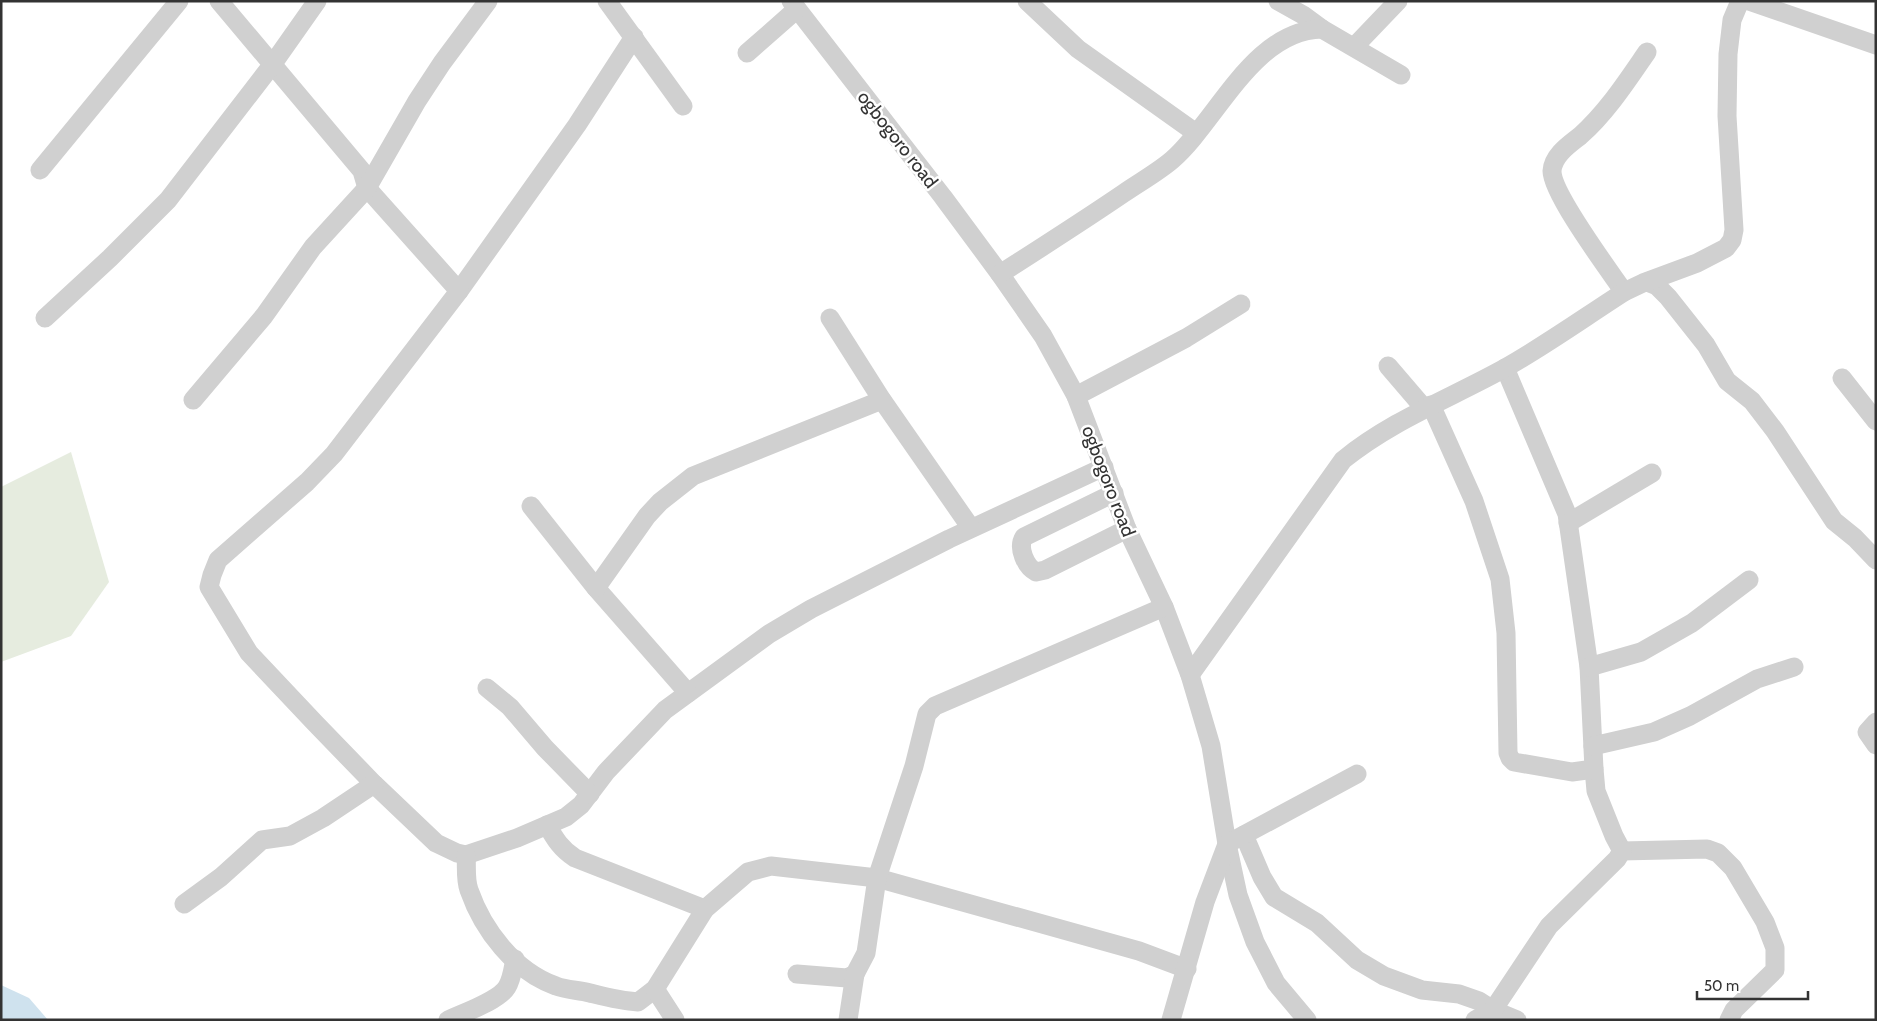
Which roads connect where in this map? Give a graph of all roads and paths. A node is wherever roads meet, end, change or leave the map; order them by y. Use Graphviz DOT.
graph roads {
  1 [pos="179,1"];
  2 [pos="219,1"];
  3 [pos="317,1"];
  4 [pos="488,1"];
  5 [pos="607,1"];
  6 [pos="1027,1"];
  7 [pos="1278,1"];
  8 [pos="1398,1"];
  9 [pos="1740,1"];
  10 [pos="1749,1"];
  11 [pos="794,5"];
  12 [pos="1322,29"];
  13 [pos="634,37"];
  14 [pos="1876,44"];
  15 [pos="1354,47"];
  16 [pos="1648,52"];
  17 [pos="747,53"];
  18 [pos="272,64"];
  19 [pos="1401,75"];
  20 [pos="683,106"];
  21 [pos="1196,133"];
  22 [pos="40,170"];
  23 [pos="368,178"];
  24 [pos="1000,274"];
  25 [pos="1647,282"];
  26 [pos="459,291"];
  27 [pos="1624,292"];
  28 [pos="1241,304"];
  29 [pos="45,318"];
  30 [pos="830,318"];
  31 [pos="1388,366"];
  32 [pos="1505,368"];
  33 [pos="1842,378"];
  34 [pos="1076,396"];
  35 [pos="193,400"];
  36 [pos="882,400"];
  37 [pos="1427,406"];
  38 [pos="1876,421"];
  39 [pos="1104,468"];
  40 [pos="1652,473"];
  41 [pos="1114,494"];
  42 [pos="531,506"];
  43 [pos="1568,522"];
  44 [pos="971,528"];
  45 [pos="1127,529"];
  46 [pos="1876,560"];
  47 [pos="1749,580"];
  48 [pos="596,588"];
  49 [pos="1164,607"];
  50 [pos="1589,667"];
  51 [pos="1794,667"];
  52 [pos="1190,675"];
  53 [pos="487,688"];
  54 [pos="688,693"];
  55 [pos="1876,722"];
  56 [pos="1876,745"];
  57 [pos="1593,746"];
  58 [pos="1594,769"];
  59 [pos="1358,774"];
  60 [pos="374,784"];
  61 [pos="590,794"];
  62 [pos="547,825"];
  63 [pos="1244,835"];
  64 [pos="1227,844"];
  65 [pos="1622,851"];
  66 [pos="466,855"];
  67 [pos="878,878"];
  68 [pos="184,904"];
  69 [pos="706,909"];
  70 [pos="515,959"];
  71 [pos="1187,969"];
  72 [pos="798,974"];
  73 [pos="855,974"];
  74 [pos="655,989"];
  75 [pos="1493,1010"];
  76 [pos="448,1020"];
  77 [pos="675,1020"];
  78 [pos="848,1020"];
  79 [pos="1171,1020"];
  80 [pos="1307,1020"];
  81 [pos="1474,1020"];
  82 [pos="1516,1020"];
  83 [pos="1729,1020"];
  1 -- 22 [label="street"];
  2 -- 18 [label="street"];
  3 -- 18 [label="street"];
  4 -- 23 [label="street"];
  5 -- 13 [label="street"];
  6 -- 21 [label="street"];
  7 -- 12 [label="street"];
  8 -- 15 [label="street"];
  9 -- 25 [label="street"];
  10 -- 14 [label="street"];
  11 -- 17 [label="street"];
  11 -- 24 [label="street, ogbogoro road"];
  12 -- 15 [label="street"];
  12 -- 21 [label="street"];
  13 -- 20 [label="street"];
  13 -- 26 [label="street"];
  15 -- 19 [label="street"];
  16 -- 27 [label="street"];
  18 -- 23 [label="street"];
  18 -- 29 [label="street"];
  21 -- 24 [label="street"];
  23 -- 26 [label="street"];
  23 -- 35 [label="street"];
  24 -- 34 [label="street, ogbogoro road"];
  25 -- 27 [label="street"];
  25 -- 46 [label="street"];
  26 -- 60 [label="street"];
  27 -- 32 [label="street"];
  28 -- 34 [label="street"];
  30 -- 36 [label="street"];
  31 -- 37 [label="street"];
  32 -- 37 [label="street"];
  32 -- 43 [label="street"];
  33 -- 38 [label="street"];
  34 -- 39 [label="street, ogbogoro road"];
  36 -- 44 [label="street"];
  36 -- 48 [label="street"];
  37 -- 52 [label="street"];
  37 -- 58 [label="street"];
  39 -- 41 [label="street, ogbogoro road"];
  39 -- 44 [label="street"];
  40 -- 43 [label="street"];
  41 -- 45 [label="street, ogbogoro road"];
  41 -- 45 [label="street"];
  42 -- 48 [label="street"];
  43 -- 50 [label="street"];
  44 -- 54 [label="street"];
  45 -- 49 [label="street, ogbogoro road"];
  47 -- 50 [label="street"];
  48 -- 54 [label="street"];
  49 -- 52 [label="street, ogbogoro road"];
  49 -- 67 [label="street"];
  50 -- 57 [label="street"];
  51 -- 57 [label="street"];
  52 -- 64 [label="street, ogbogoro road"];
  53 -- 61 [label="street"];
  54 -- 61 [label="street"];
  55 -- 56 [label="street"];
  57 -- 58 [label="street"];
  58 -- 65 [label="street"];
  59 -- 63 [label="street"];
  60 -- 66 [label="street"];
  60 -- 68 [label="street"];
  61 -- 62 [label="street"];
  62 -- 66 [label="street"];
  62 -- 69 [label="street"];
  63 -- 64 [label="street"];
  63 -- 75 [label="street"];
  64 -- 71 [label="street"];
  64 -- 80 [label="street, ogbogoro road"];
  65 -- 75 [label="street"];
  65 -- 83 [label="street"];
  66 -- 70 [label="street"];
  67 -- 69 [label="street"];
  67 -- 71 [label="street"];
  67 -- 73 [label="street"];
  69 -- 74 [label="street"];
  70 -- 74 [label="street"];
  70 -- 76 [label="street"];
  71 -- 79 [label="street"];
  72 -- 73 [label="street"];
  73 -- 78 [label="street"];
  74 -- 77 [label="street"];
  75 -- 81 [label="street"];
  75 -- 82 [label="street"];
}
